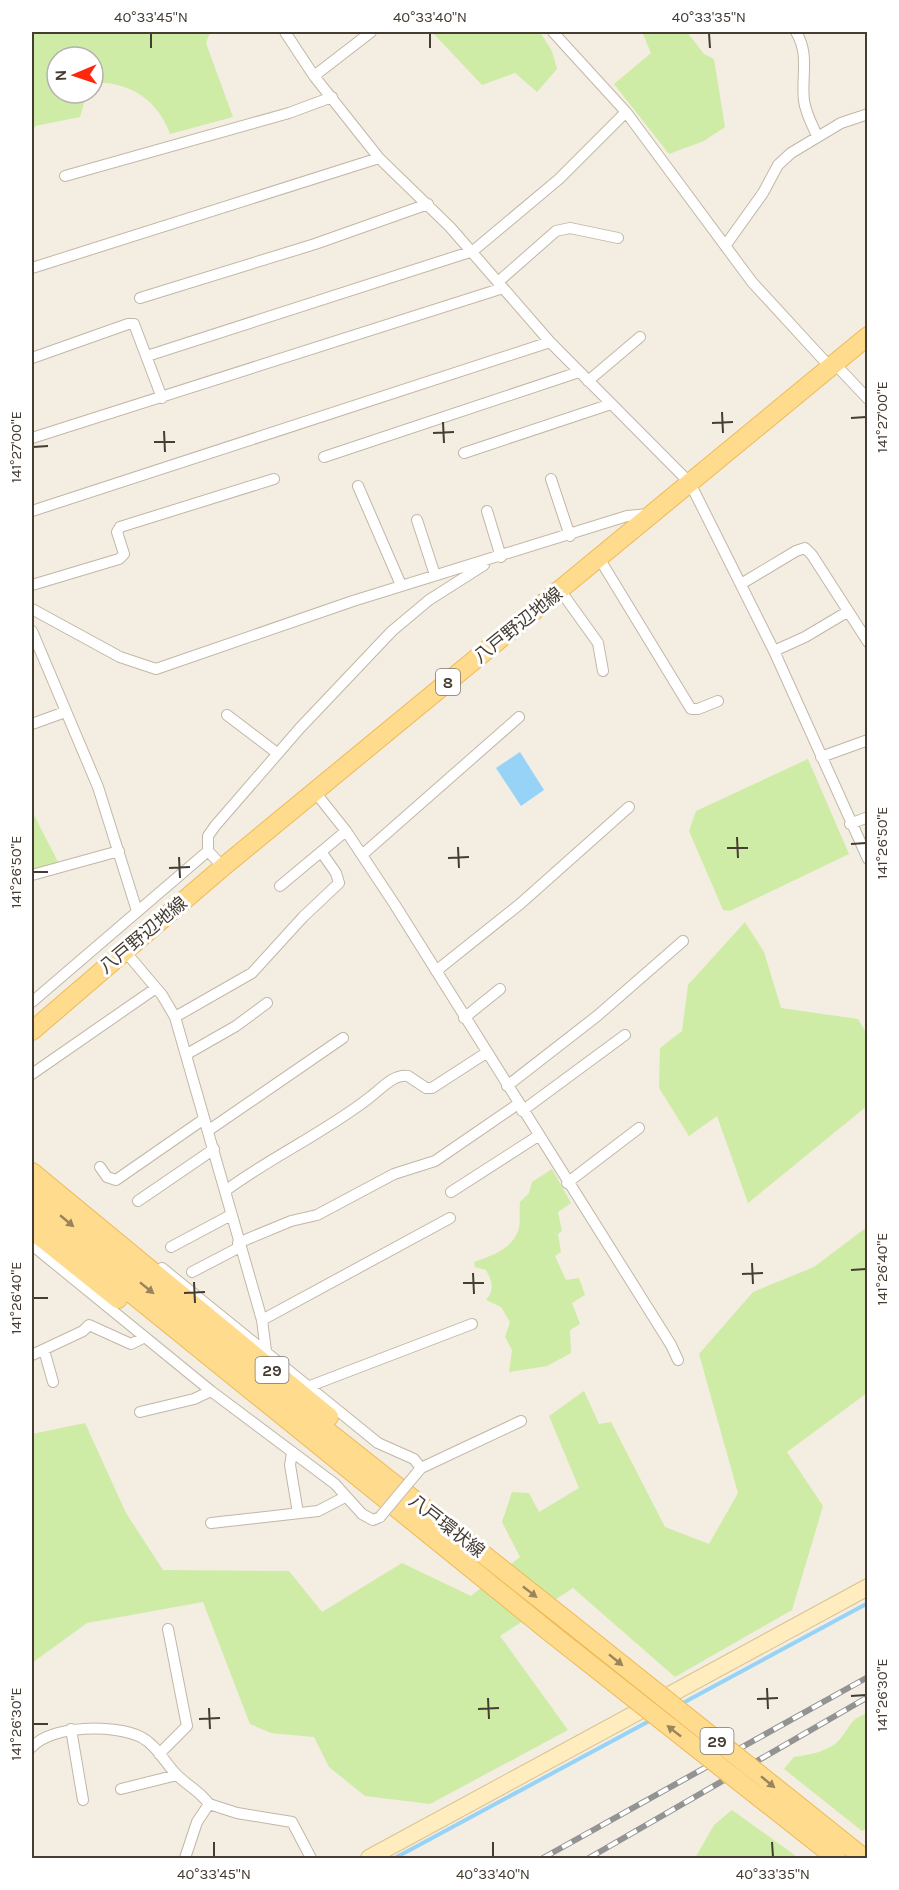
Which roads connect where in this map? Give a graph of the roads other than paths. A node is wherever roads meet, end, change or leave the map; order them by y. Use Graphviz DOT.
graph roads {
  1 [pos="285,32"];
  2 [pos="370,32"];
  3 [pos="553,32"];
  4 [pos="796,32"];
  5 [pos="314,76"];
  6 [pos="332,97"];
  7 [pos="626,112"];
  8 [pos="867,114"];
  9 [pos="817,136"];
  10 [pos="379,158"];
  11 [pos="65,176"];
  12 [pos="428,204"];
  13 [pos="618,238"];
  14 [pos="725,246"];
  15 [pos="473,251"];
  16 [pos="32,268"];
  17 [pos="501,285"];
  18 [pos="140,298"];
  19 [pos="867,336"];
  20 [pos="640,337"];
  21 [pos="550,342"];
  22 [pos="147,356"];
  23 [pos="32,358"];
  24 [pos="833,366"];
  25 [pos="579,372"];
  26 [pos="588,381"];
  27 [pos="162,398"];
  28 [pos="867,399"];
  29 [pos="611,404"];
  30 [pos="32,438"];
  31 [pos="464,453"];
  32 [pos="324,457"];
  33 [pos="274,479"];
  34 [pos="551,479"];
  35 [pos="690,483"];
  36 [pos="358,486"];
  37 [pos="32,511"];
  38 [pos="487,511"];
  39 [pos="653,513"];
  40 [pos="417,520"];
  41 [pos="570,536"];
  42 [pos="496,558"];
  43 [pos="599,558"];
  44 [pos="435,575"];
  45 [pos="741,584"];
  46 [pos="32,585"];
  47 [pos="401,585"];
  48 [pos="560,590"];
  49 [pos="32,609"];
  50 [pos="847,612"];
  51 [pos="32,631"];
  52 [pos="867,642"];
  53 [pos="774,651"];
  54 [pos="603,671"];
  55 [pos="718,701"];
  56 [pos="65,712"];
  57 [pos="227,715"];
  58 [pos="519,717"];
  59 [pos="32,724"];
  60 [pos="867,740"];
  61 [pos="277,753"];
  62 [pos="821,758"];
  63 [pos="315,792"];
  64 [pos="628,807"];
  65 [pos="867,817"];
  66 [pos="850,824"];
  67 [pos="346,831"];
  68 [pos="119,851"];
  69 [pos="208,851"];
  70 [pos="322,853"];
  71 [pos="362,855"];
  72 [pos="867,859"];
  73 [pos="223,867"];
  74 [pos="32,875"];
  75 [pos="280,886"];
  76 [pos="137,911"];
  77 [pos="683,941"];
  78 [pos="124,950"];
  79 [pos="436,971"];
  80 [pos="156,988"];
  81 [pos="500,989"];
  82 [pos="32,1002"];
  83 [pos="267,1003"];
  84 [pos="175,1017"];
  85 [pos="464,1018"];
  86 [pos="32,1031"];
  87 [pos="625,1035"];
  88 [pos="343,1038"];
  89 [pos="486,1053"];
  90 [pos="187,1054"];
  91 [pos="32,1074"];
  92 [pos="507,1086"];
  93 [pos="520,1108"];
  94 [pos="204,1119"];
  95 [pos="639,1128"];
  96 [pos="209,1130"];
  97 [pos="538,1136"];
  98 [pos="214,1149"];
  99 [pos="32,1160"];
  100 [pos="100,1167"];
  101 [pos="32,1173"];
  102 [pos="567,1183"];
  103 [pos="32,1191"];
  104 [pos="225,1191"];
  105 [pos="451,1192"];
  106 [pos="138,1202"];
  107 [pos="32,1213"];
  108 [pos="231,1215"];
  109 [pos="450,1218"];
  110 [pos="32,1230"];
  111 [pos="32,1245"];
  112 [pos="239,1245"];
  113 [pos="171,1247"];
  114 [pos="96,1256"];
  115 [pos="192,1272"];
  116 [pos="262,1320"];
  117 [pos="472,1324"];
  118 [pos="145,1337"];
  119 [pos="44,1350"];
  120 [pos="266,1351"];
  121 [pos="32,1355"];
  122 [pos="678,1360"];
  123 [pos="53,1382"];
  124 [pos="310,1386"];
  125 [pos="212,1391"];
  126 [pos="140,1412"];
  127 [pos="521,1421"];
  128 [pos="292,1453"];
  129 [pos="418,1471"];
  130 [pos="345,1497"];
  131 [pos="298,1513"];
  132 [pos="211,1523"];
  133 [pos="475,1571"];
  134 [pos="507,1573"];
  135 [pos="867,1587"];
  136 [pos="168,1629"];
  137 [pos="71,1729"];
  138 [pos="32,1747"];
  139 [pos="159,1754"];
  140 [pos="177,1775"];
  141 [pos="121,1789"];
  142 [pos="83,1800"];
  143 [pos="209,1804"];
  144 [pos="184,1858"];
  145 [pos="311,1858"];
  146 [pos="369,1858"];
  147 [pos="836,1858"];
  148 [pos="864,1858"];
  1 -- 5 [label="street"];
  2 -- 5 [label="street"];
  3 -- 7 [label="street"];
  4 -- 9 [label="street"];
  5 -- 6 [label="street"];
  6 -- 10 [label="street"];
  6 -- 11 [label="street"];
  7 -- 14 [label="street"];
  7 -- 15 [label="street"];
  8 -- 9 [label="street"];
  9 -- 14 [label="street"];
  10 -- 12 [label="street"];
  10 -- 16 [label="street"];
  12 -- 15 [label="street"];
  12 -- 18 [label="street"];
  13 -- 17 [label="street"];
  14 -- 24 [label="street"];
  15 -- 17 [label="street"];
  15 -- 22 [label="street"];
  17 -- 21 [label="street"];
  17 -- 27 [label="street"];
  19 -- 24 [label="main road, 八戸野辺地線 / 8"];
  20 -- 26 [label="street"];
  21 -- 25 [label="street"];
  21 -- 37 [label="street"];
  22 -- 23 [label="street"];
  22 -- 27 [label="street"];
  24 -- 28 [label="street"];
  24 -- 35 [label="main road, 八戸野辺地線 / 8"];
  25 -- 26 [label="street"];
  25 -- 32 [label="street"];
  26 -- 29 [label="street"];
  27 -- 30 [label="street"];
  29 -- 31 [label="street"];
  29 -- 35 [label="street"];
  33 -- 46 [label="street"];
  34 -- 41 [label="street"];
  35 -- 39 [label="main road, 八戸野辺地線 / 8"];
  35 -- 45 [label="street"];
  36 -- 47 [label="street"];
  38 -- 42 [label="street"];
  39 -- 41 [label="street"];
  39 -- 43 [label="main road, 八戸野辺地線 / 8"];
  40 -- 44 [label="street"];
  41 -- 42 [label="street"];
  42 -- 44 [label="street"];
  42 -- 61 [label="street"];
  43 -- 48 [label="main road, 八戸野辺地線 / 8"];
  43 -- 55 [label="street"];
  44 -- 47 [label="street"];
  45 -- 50 [label="street"];
  45 -- 53 [label="street"];
  47 -- 49 [label="street"];
  48 -- 54 [label="street"];
  48 -- 63 [label="main road, 八戸野辺地線 / 8"];
  50 -- 52 [label="street"];
  50 -- 53 [label="street"];
  51 -- 56 [label="street"];
  53 -- 62 [label="street"];
  56 -- 59 [label="street"];
  56 -- 68 [label="street"];
  57 -- 61 [label="street"];
  58 -- 71 [label="street"];
  60 -- 62 [label="street"];
  61 -- 69 [label="street"];
  62 -- 66 [label="street"];
  63 -- 67 [label="street"];
  63 -- 73 [label="main road, 八戸野辺地線 / 8"];
  64 -- 79 [label="street"];
  65 -- 66 [label="street"];
  66 -- 72 [label="street"];
  67 -- 70 [label="street"];
  67 -- 71 [label="street"];
  68 -- 74 [label="street"];
  68 -- 76 [label="street"];
  69 -- 73 [label="street"];
  69 -- 76 [label="street"];
  70 -- 75 [label="street"];
  70 -- 84 [label="street"];
  71 -- 79 [label="street"];
  73 -- 78 [label="main road, 八戸野辺地線 / 8"];
  76 -- 82 [label="street"];
  77 -- 92 [label="street"];
  78 -- 80 [label="street"];
  78 -- 86 [label="main road, 八戸野辺地線 / 8"];
  79 -- 85 [label="street"];
  80 -- 84 [label="street"];
  80 -- 91 [label="street"];
  81 -- 85 [label="street"];
  83 -- 90 [label="street"];
  84 -- 90 [label="street"];
  85 -- 89 [label="street"];
  87 -- 93 [label="street"];
  88 -- 96 [label="street"];
  89 -- 92 [label="street"];
  89 -- 104 [label="street"];
  90 -- 94 [label="street"];
  92 -- 93 [label="street"];
  93 -- 97 [label="street"];
  93 -- 112 [label="street"];
  94 -- 96 [label="street"];
  94 -- 100 [label="street"];
  95 -- 102 [label="street"];
  96 -- 98 [label="street"];
  97 -- 102 [label="street"];
  97 -- 105 [label="street"];
  98 -- 104 [label="street"];
  98 -- 106 [label="street"];
  99 -- 120 [label="street"];
  101 -- 134 [label="main road, 29"];
  102 -- 122 [label="street"];
  103 -- 114 [label="main road, 八戸環状線 / 29, one-way"];
  104 -- 108 [label="street"];
  107 -- 114 [label="main road, 八戸環状線 / 29"];
  108 -- 112 [label="street"];
  108 -- 113 [label="street"];
  109 -- 116 [label="street"];
  110 -- 133 [label="main road, 29"];
  111 -- 118 [label="street"];
  112 -- 115 [label="street"];
  112 -- 116 [label="street"];
  114 -- 133 [label="main road, 八戸環状線 / 29"];
  114 -- 134 [label="main road, 八戸環状線 / 29, one-way"];
  116 -- 120 [label="street"];
  117 -- 124 [label="street"];
  118 -- 119 [label="street"];
  118 -- 125 [label="street"];
  119 -- 121 [label="street"];
  119 -- 123 [label="street"];
  120 -- 124 [label="street"];
  124 -- 129 [label="street"];
  125 -- 126 [label="street"];
  125 -- 128 [label="street"];
  127 -- 129 [label="street"];
  128 -- 130 [label="street"];
  128 -- 131 [label="street"];
  129 -- 130 [label="street, bridge"];
  130 -- 131 [label="street"];
  131 -- 132 [label="street"];
  147 -- 133 [label="main road, 八戸環状線 / 29, one-way, bridge"];
  134 -- 148 [label="main road, 八戸環状線 / 29, one-way, bridge"];
  135 -- 146 [label="street"];
  136 -- 139 [label="street"];
  137 -- 138 [label="street"];
  137 -- 139 [label="street"];
  137 -- 142 [label="street"];
  139 -- 140 [label="street"];
  140 -- 141 [label="street"];
  140 -- 143 [label="street"];
  143 -- 144 [label="street"];
  143 -- 145 [label="street"];
}
